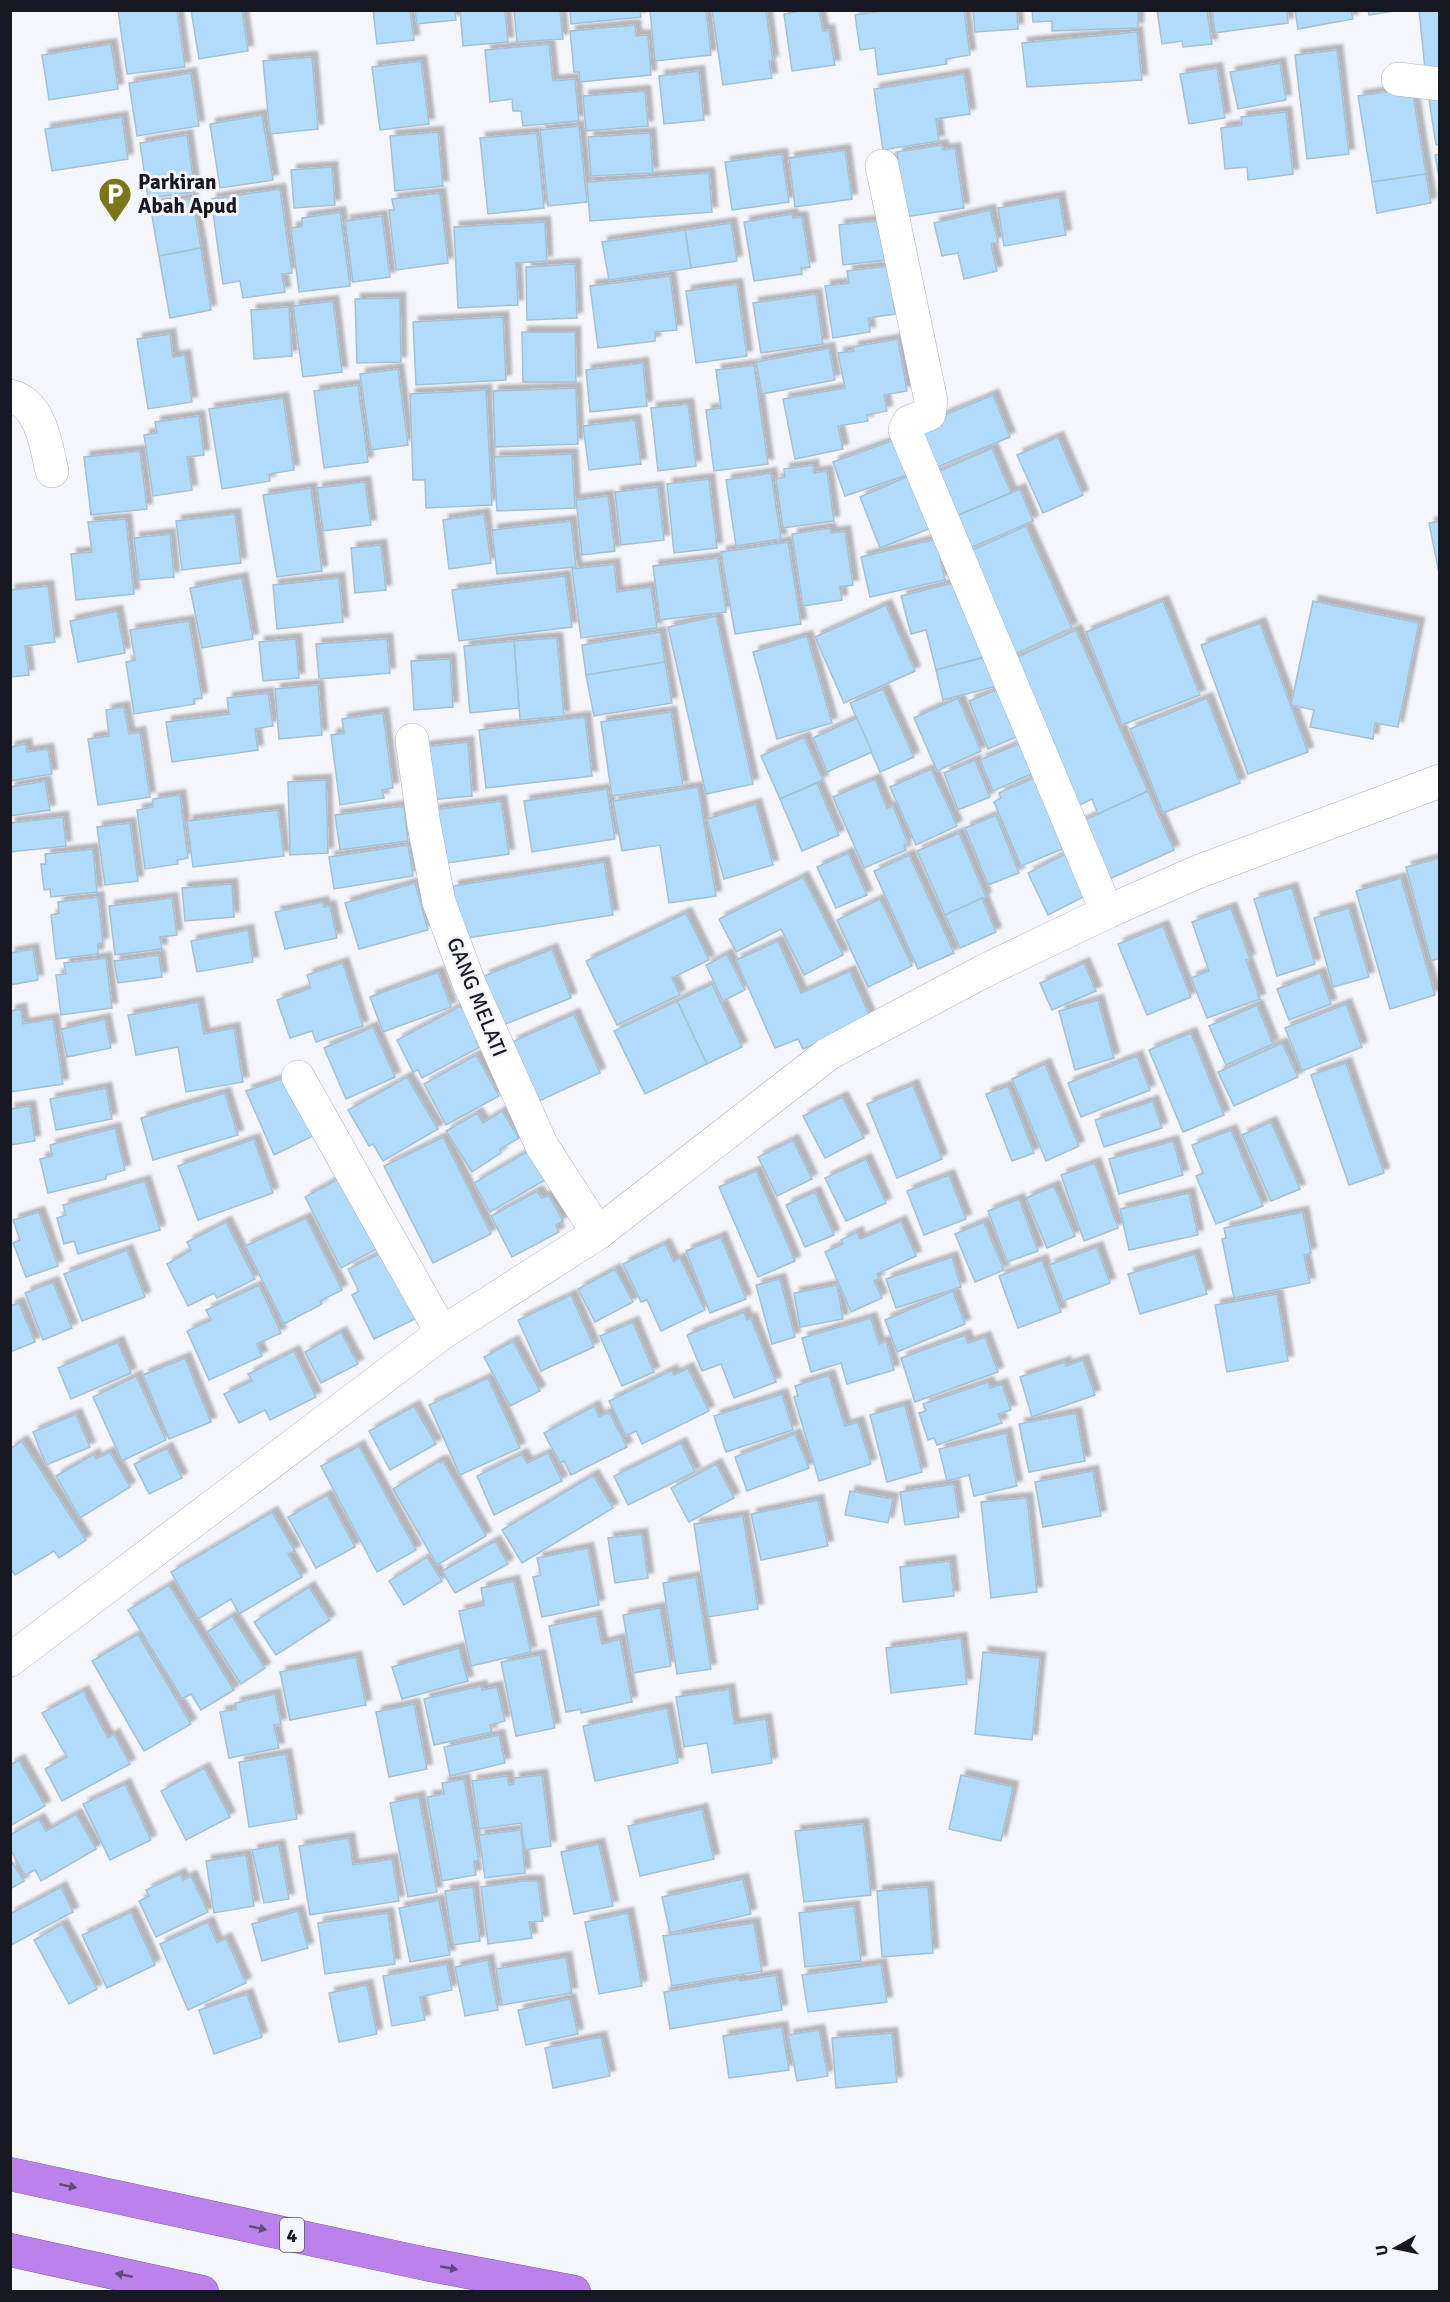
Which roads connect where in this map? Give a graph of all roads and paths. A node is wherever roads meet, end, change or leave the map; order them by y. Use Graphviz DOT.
graph roads {
  1 [pos="1398,79"];
  2 [pos="1440,84"];
  3 [pos="882,166"];
  4 [pos="10,396"];
  5 [pos="52,471"];
  6 [pos="412,740"];
  7 [pos="1440,781"];
  8 [pos="1107,912"];
  9 [pos="298,1077"];
  10 [pos="598,1233"];
  11 [pos="442,1334"];
  12 [pos="10,1660"];
  13 [pos="10,2174"];
  14 [pos="10,2250"];
  15 [pos="202,2292"];
  16 [pos="574,2292"];
  1 -- 2 [label="street"];
  3 -- 8 [label="street"];
  4 -- 5 [label="street"];
  6 -- 10 [label="street, GANG MELATI"];
  7 -- 8 [label="street"];
  8 -- 10 [label="street"];
  9 -- 11 [label="street"];
  10 -- 11 [label="street"];
  11 -- 12 [label="street"];
  13 -- 16 [label="highway, 4, one-way"];
  15 -- 14 [label="highway, one-way"];
}
